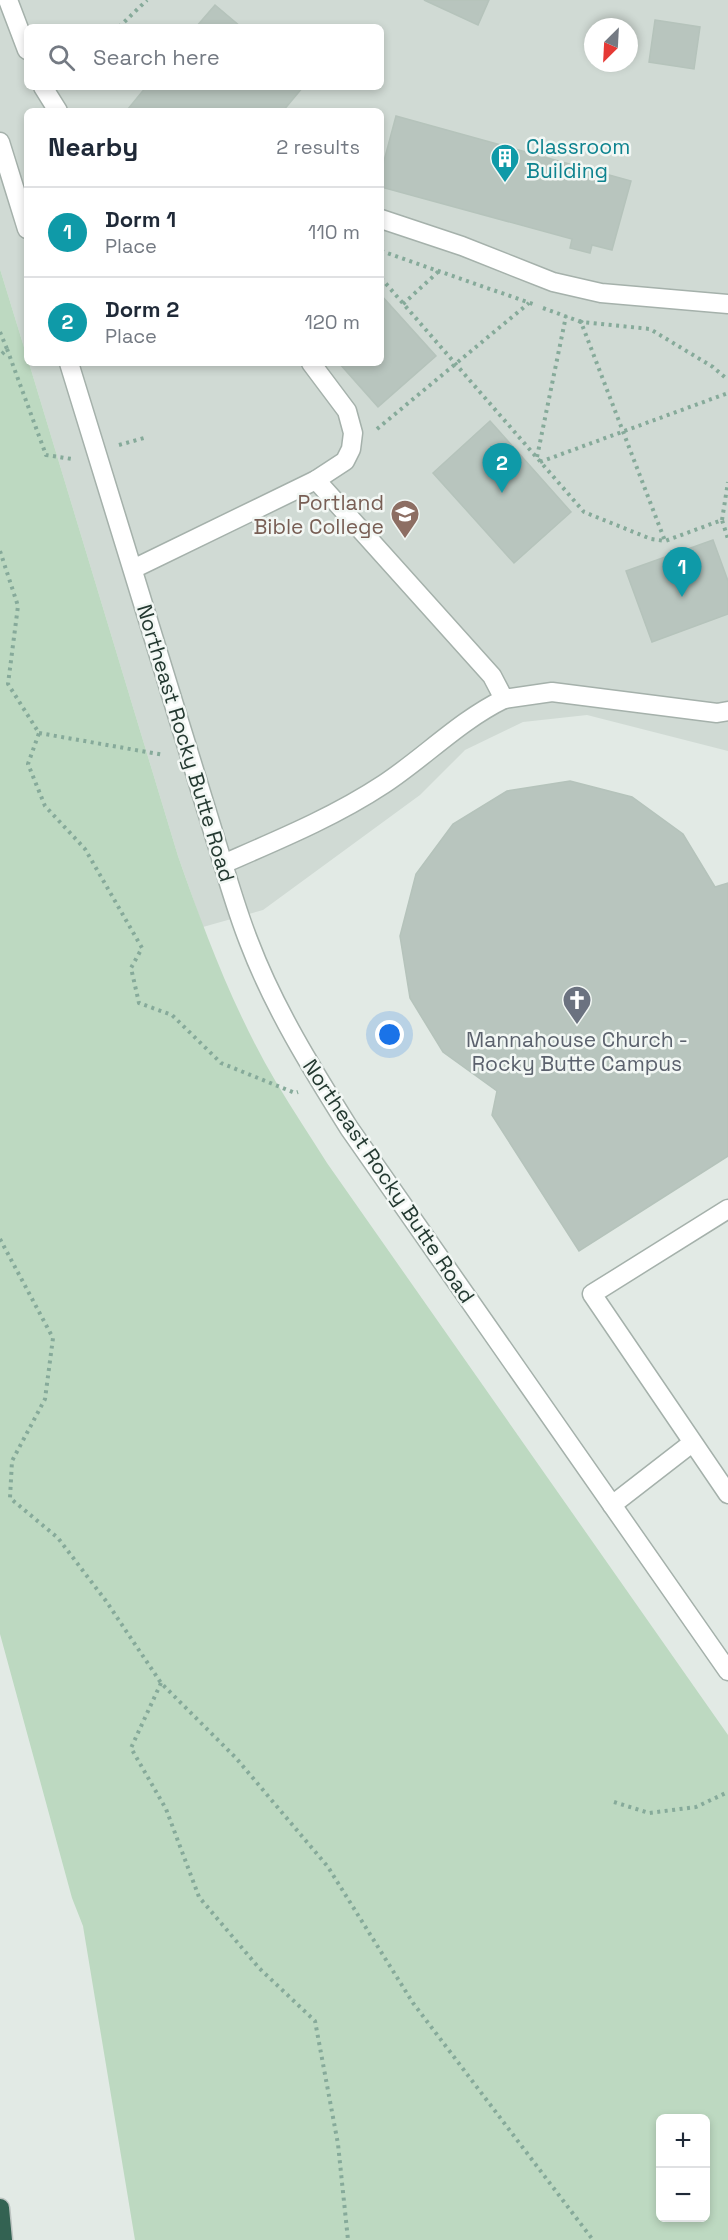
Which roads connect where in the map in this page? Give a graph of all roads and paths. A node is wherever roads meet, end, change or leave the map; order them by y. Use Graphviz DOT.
graph roads {
  1 [pos="8,0"];
  2 [pos="147,0"];
  3 [pos="122,24"];
  4 [pos="24,42"];
  5 [pos="45,90"];
  6 [pos="56,108"];
  7 [pos="0,142"];
  8 [pos="24,219"];
  9 [pos="384,220"];
  10 [pos="384,252"];
  11 [pos="439,271"];
  12 [pos="384,282"];
  13 [pos="588,290"];
  14 [pos="529,303"];
  15 [pos="403,304"];
  16 [pos="728,304"];
  17 [pos="566,316"];
  18 [pos="581,321"];
  19 [pos="0,332"];
  20 [pos="0,356"];
  21 [pos="456,364"];
  22 [pos="70,366"];
  23 [pos="314,366"];
  24 [pos="728,380"];
  25 [pos="728,393"];
  26 [pos="623,431"];
  27 [pos="353,433"];
  28 [pos="539,460"];
  29 [pos="316,480"];
  30 [pos="728,482"];
  31 [pos="722,520"];
  32 [pos="728,539"];
  33 [pos="665,541"];
  34 [pos="0,551"];
  35 [pos="133,569"];
  36 [pos="504,699"];
  37 [pos="728,711"];
  38 [pos="39,733"];
  39 [pos="191,760"];
  40 [pos="223,864"];
  41 [pos="323,1086"];
  42 [pos="728,1209"];
  43 [pos="0,1239"];
  44 [pos="692,1443"];
  45 [pos="728,1494"];
  46 [pos="612,1505"];
  47 [pos="728,1671"];
  48 [pos="161,1683"];
  49 [pos="728,1792"];
  50 [pos="614,1802"];
  51 [pos="0,2208"];
  52 [pos="3,2240"];
  53 [pos="348,2240"];
  54 [pos="593,2240"];
  1 -- 4 [label="street"];
  2 -- 3 [label="path"];
  5 -- 6 [label="street"];
  7 -- 8 [label="street"];
  9 -- 13 [label="street"];
  10 -- 11 [label="path"];
  11 -- 14 [label="path"];
  11 -- 15 [label="path"];
  12 -- 15 [label="path"];
  13 -- 16 [label="street"];
  13 -- 18 [label="path"];
  14 -- 17 [label="path"];
  14 -- 21 [label="path"];
  15 -- 21 [label="path"];
  17 -- 18 [label="path"];
  17 -- 28 [label="path"];
  18 -- 24 [label="path"];
  18 -- 26 [label="path"];
  19 -- 20 [label="path"];
  21 -- 27 [label="path"];
  21 -- 28 [label="path"];
  22 -- 35 [label="street, Northeast Rocky Butte Road"];
  23 -- 27 [label="street"];
  25 -- 26 [label="path"];
  26 -- 28 [label="path"];
  26 -- 33 [label="path"];
  27 -- 29 [label="street"];
  28 -- 33 [label="path"];
  29 -- 35 [label="street"];
  29 -- 36 [label="street"];
  30 -- 31 [label="path"];
  31 -- 32 [label="path"];
  31 -- 33 [label="path"];
  34 -- 38 [label="path"];
  35 -- 39 [label="street, Northeast Rocky Butte Road"];
  36 -- 37 [label="street"];
  36 -- 40 [label="street"];
  38 -- 39 [label="path"];
  38 -- 41 [label="path"];
  39 -- 40 [label="street, Northeast Rocky Butte Road"];
  40 -- 41 [label="street, Northeast Rocky Butte Road"];
  41 -- 46 [label="street, Northeast Rocky Butte Road"];
  42 -- 44 [label="street"];
  43 -- 48 [label="path"];
  44 -- 45 [label="street"];
  44 -- 46 [label="street"];
  46 -- 47 [label="street, Northeast Rocky Butte Road"];
  48 -- 53 [label="path"];
  48 -- 54 [label="path"];
  49 -- 50 [label="path"];
  51 -- 52 [label="highway"];
}
